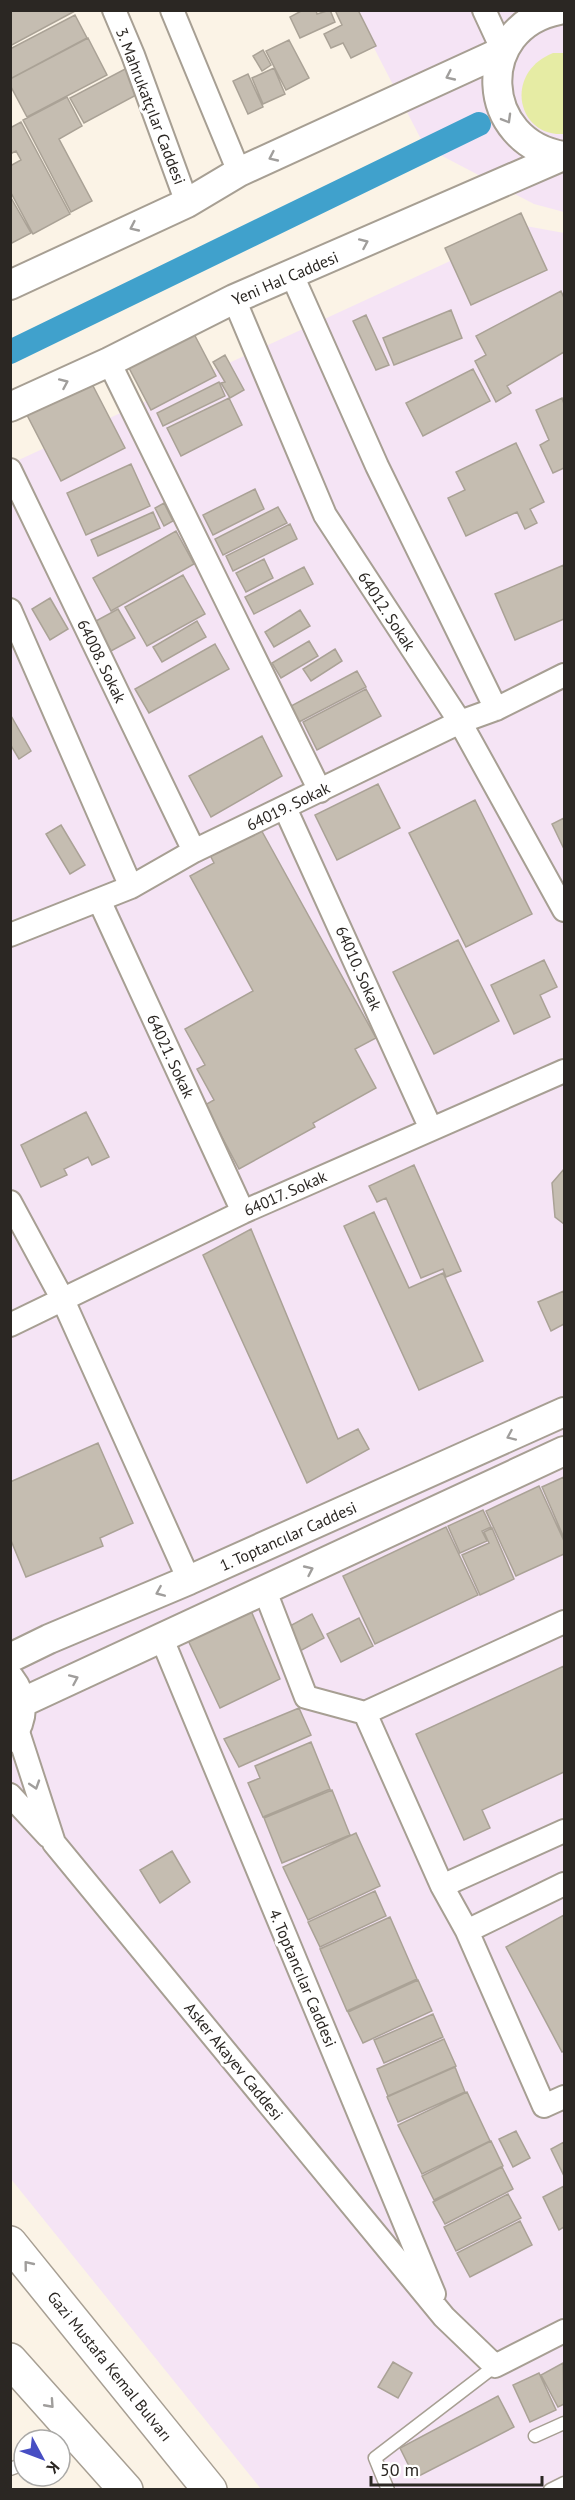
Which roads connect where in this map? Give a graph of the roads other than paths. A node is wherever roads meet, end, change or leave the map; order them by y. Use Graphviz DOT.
graph roads {
  1 [pos="114,10"];
  2 [pos="172,10"];
  3 [pos="484,10"];
  4 [pos="559,10"];
  5 [pos="503,51"];
  6 [pos="564,156"];
  7 [pos="239,172"];
  8 [pos="187,203"];
  9 [pos="292,275"];
  10 [pos="10,285"];
  11 [pos="234,299"];
  12 [pos="109,362"];
  13 [pos="10,407"];
  14 [pos="10,470"];
  15 [pos="10,610"];
  16 [pos="564,675"];
  17 [pos="496,709"];
  18 [pos="460,722"];
  19 [pos="320,791"];
  20 [pos="285,807"];
  21 [pos="194,851"];
  22 [pos="131,887"];
  23 [pos="99,900"];
  24 [pos="564,910"];
  25 [pos="10,935"];
  26 [pos="564,1071"];
  27 [pos="431,1129"];
  28 [pos="10,1202"];
  29 [pos="243,1212"];
  30 [pos="63,1300"];
  31 [pos="10,1325"];
  32 [pos="564,1412"];
  33 [pos="564,1451"];
  34 [pos="189,1580"];
  35 [pos="265,1591"];
  36 [pos="564,1622"];
  37 [pos="162,1639"];
  38 [pos="10,1658"];
  39 [pos="15,1712"];
  40 [pos="365,1713"];
  41 [pos="10,1795"];
  42 [pos="564,1831"];
  43 [pos="54,1843"];
  44 [pos="564,1884"];
  45 [pos="442,1887"];
  46 [pos="467,1931"];
  47 [pos="564,2097"];
  48 [pos="10,2243"];
  49 [pos="444,2317"];
  50 [pos="564,2331"];
  51 [pos="10,2360"];
  52 [pos="495,2367"];
  53 [pos="564,2423"];
  54 [pos="59,2428"];
  55 [pos="535,2436"];
  56 [pos="72,2446"];
  57 [pos="564,2483"];
  58 [pos="126,2490"];
  59 [pos="210,2490"];
  60 [pos="388,2490"];
  61 [pos="550,2490"];
  1 -- 8 [label="street, 3. Mahrukatçılar Caddesi"];
  2 -- 7 [label="street"];
  3 -- 5 [label="street"];
  4 -- 5 [label="street"];
  5 -- 6 [label="street, one-way"];
  5 -- 7 [label="street, one-way"];
  9 -- 6 [label="street, Yeni Hal Caddesi, one-way"];
  7 -- 8 [label="street"];
  8 -- 10 [label="street, one-way"];
  9 -- 11 [label="street, Yeni Hal Caddesi"];
  9 -- 17 [label="street"];
  11 -- 12 [label="street, Yeni Hal Caddesi"];
  11 -- 18 [label="street, 64012. Sokak"];
  13 -- 12 [label="street, Yeni Hal Caddesi, one-way"];
  12 -- 19 [label="street"];
  14 -- 21 [label="street, 64008. Sokak"];
  15 -- 22 [label="street"];
  16 -- 17 [label="street, 64019. Sokak"];
  17 -- 18 [label="street, 64019. Sokak"];
  18 -- 19 [label="street, 64019. Sokak"];
  18 -- 24 [label="street, 64012. Sokak"];
  19 -- 20 [label="street, 64019. Sokak"];
  20 -- 21 [label="street, 64019. Sokak"];
  20 -- 27 [label="street, 64010. Sokak"];
  21 -- 22 [label="street, 64019. Sokak"];
  22 -- 23 [label="street, 64019. Sokak"];
  23 -- 25 [label="street, 64019. Sokak"];
  23 -- 29 [label="street, 64021. Sokak"];
  26 -- 27 [label="street, 64017. Sokak"];
  27 -- 29 [label="street, 64017. Sokak"];
  28 -- 30 [label="street"];
  29 -- 30 [label="street, 64017. Sokak"];
  30 -- 31 [label="street, 64017. Sokak"];
  30 -- 34 [label="street"];
  32 -- 34 [label="street, 1. Toptancılar Caddesi, one-way"];
  35 -- 33 [label="street, one-way"];
  34 -- 38 [label="street, 1. Toptancılar Caddesi, one-way"];
  35 -- 37 [label="street"];
  35 -- 40 [label="street"];
  36 -- 40 [label="street"];
  39 -- 37 [label="street, one-way"];
  37 -- 49 [label="street, 4. Toptancılar Caddesi"];
  39 -- 43 [label="street, Asker Akayev Caddesi, one-way"];
  40 -- 45 [label="street"];
  41 -- 43 [label="street"];
  42 -- 45 [label="street"];
  43 -- 49 [label="street, Asker Akayev Caddesi"];
  44 -- 46 [label="street"];
  45 -- 46 [label="street"];
  46 -- 47 [label="street"];
  59 -- 48 [label="highway, Gazi Mustafa Kemal Bulvarı, one-way"];
  49 -- 52 [label="street, Asker Akayev Caddesi"];
  50 -- 52 [label="street"];
  51 -- 54 [label="highway, one-way"];
  52 -- 60 [label="lane"];
  53 -- 55 [label="lane"];
  56 -- 58 [label="highway"];
  57 -- 61 [label="lane"];
}
